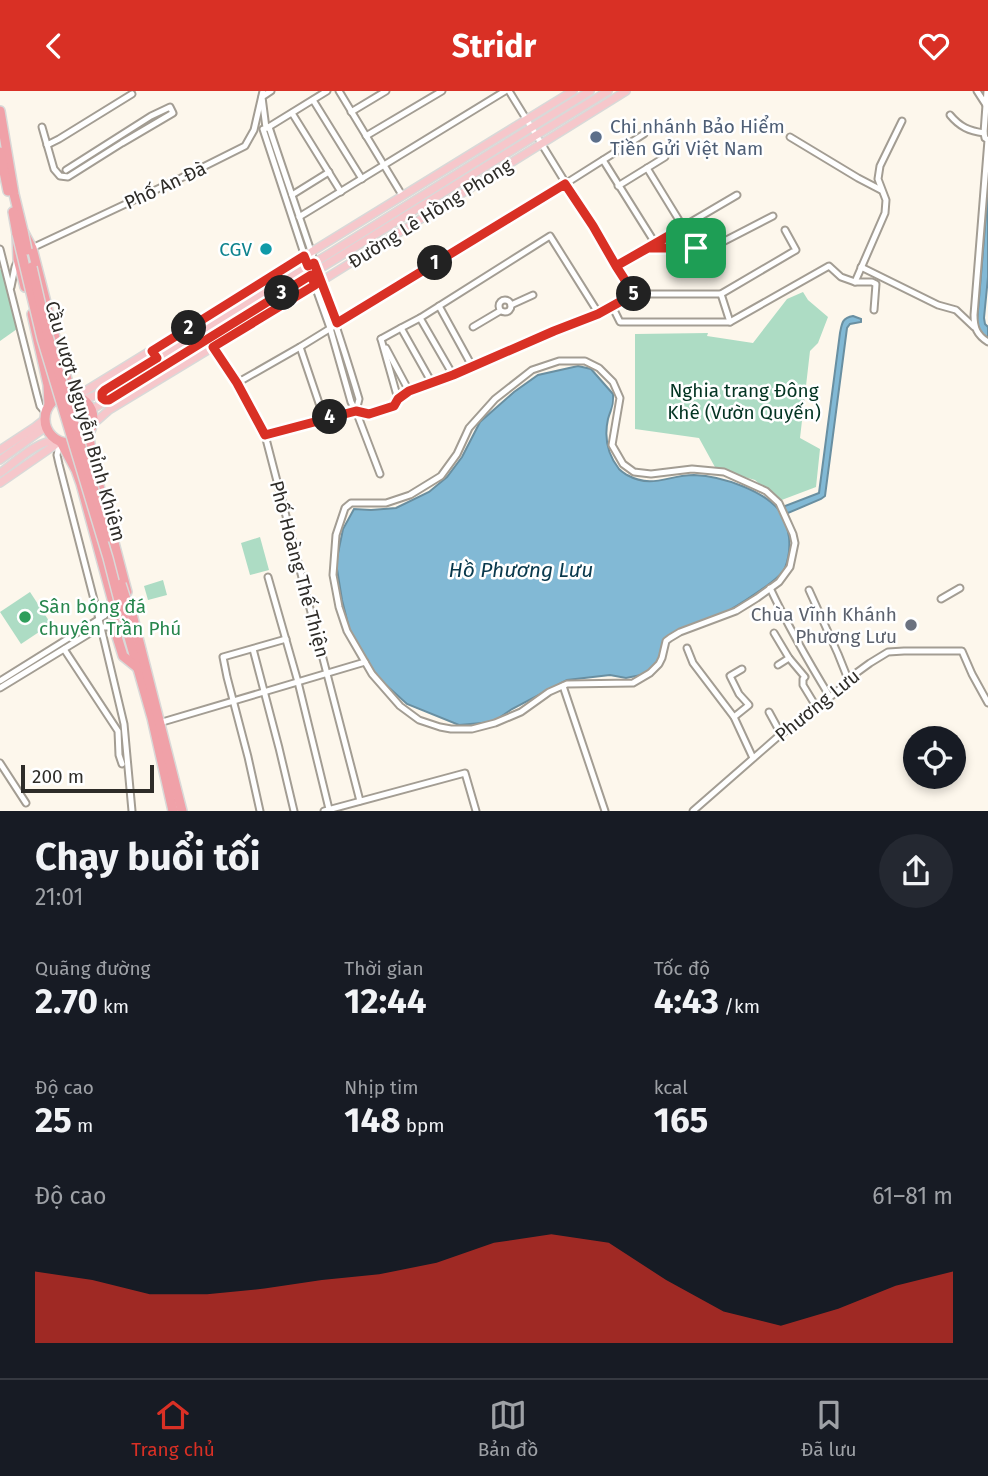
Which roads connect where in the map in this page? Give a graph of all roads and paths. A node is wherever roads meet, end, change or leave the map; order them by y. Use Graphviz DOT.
graph roads {
  1 [pos="271,91"];
  2 [pos="327,91"];
  3 [pos="339,91"];
  4 [pos="386,91"];
  5 [pos="442,91"];
  6 [pos="507,91"];
  7 [pos="573,91"];
  8 [pos="590,91"];
  9 [pos="608,91"];
  10 [pos="626,91"];
  11 [pos="977,91"];
  12 [pos="988,91"];
  13 [pos="132,94"];
  14 [pos="263,94"];
  15 [pos="431,94"];
  16 [pos="313,100"];
  17 [pos="986,105"];
  18 [pos="0,111"];
  19 [pos="351,112"];
  20 [pos="292,113"];
  21 [pos="950,115"];
  22 [pos="525,120"];
  23 [pos="902,121"];
  24 [pos="42,127"];
  25 [pos="266,128"];
  26 [pos="530,128"];
  27 [pos="254,130"];
  28 [pos="644,134"];
  29 [pos="535,135"];
  30 [pos="366,136"];
  31 [pos="987,136"];
  32 [pos="790,137"];
  33 [pos="541,144"];
  34 [pos="47,145"];
  35 [pos="0,152"];
  36 [pos="665,157"];
  37 [pos="603,160"];
  38 [pos="384,165"];
  39 [pos="647,168"];
  40 [pos="66,170"];
  41 [pos="329,172"];
  42 [pos="362,179"];
  43 [pos="565,184"];
  44 [pos="618,186"];
  45 [pos="883,190"];
  46 [pos="341,192"];
  47 [pos="402,195"];
  48 [pos="737,195"];
  49 [pos="291,199"];
  50 [pos="773,216"];
  51 [pos="299,218"];
  52 [pos="684,227"];
  53 [pos="785,230"];
  54 [pos="20,232"];
  55 [pos="654,243"];
  56 [pos="32,248"];
  57 [pos="648,248"];
  58 [pos="696,248"];
  59 [pos="0,249"];
  60 [pos="308,254"];
  61 [pos="18,264"];
  62 [pos="311,264"];
  63 [pos="2,265"];
  64 [pos="616,266"];
  65 [pos="861,267"];
  66 [pos="314,273"];
  67 [pos="883,278"];
  68 [pos="855,282"];
  69 [pos="872,282"];
  70 [pos="318,283"];
  71 [pos="11,292"];
  72 [pos="634,294"];
  73 [pos="721,294"];
  74 [pos="533,295"];
  75 [pos="439,306"];
  76 [pos="612,306"];
  77 [pos="874,310"];
  78 [pos="598,314"];
  79 [pos="974,315"];
  80 [pos="963,317"];
  81 [pos="420,318"];
  82 [pos="730,322"];
  83 [pos="337,323"];
  84 [pos="473,327"];
  85 [pos="974,327"];
  86 [pos="330,328"];
  87 [pos="401,328"];
  88 [pos="381,339"];
  89 [pos="988,342"];
  90 [pos="213,347"];
  91 [pos="300,347"];
  92 [pos="154,355"];
  93 [pos="60,357"];
  94 [pos="43,361"];
  95 [pos="472,366"];
  96 [pos="453,375"];
  97 [pos="237,383"];
  98 [pos="432,383"];
  99 [pos="105,390"];
  100 [pos="409,391"];
  101 [pos="78,397"];
  102 [pos="398,399"];
  103 [pos="109,400"];
  104 [pos="91,410"];
  105 [pos="356,411"];
  106 [pos="47,416"];
  107 [pos="324,418"];
  108 [pos="90,429"];
  109 [pos="265,435"];
  110 [pos="59,441"];
  111 [pos="0,450"];
  112 [pos="0,460"];
  113 [pos="0,473"];
  114 [pos="380,474"];
  115 [pos="97,478"];
  116 [pos="0,483"];
  117 [pos="81,484"];
  118 [pos="268,577"];
  119 [pos="770,588"];
  120 [pos="960,588"];
  121 [pos="809,590"];
  122 [pos="941,599"];
  123 [pos="114,606"];
  124 [pos="127,614"];
  125 [pos="99,619"];
  126 [pos="100,627"];
  127 [pos="114,627"];
  128 [pos="774,633"];
  129 [pos="286,639"];
  130 [pos="687,648"];
  131 [pos="64,649"];
  132 [pos="253,649"];
  133 [pos="789,658"];
  134 [pos="365,662"];
  135 [pos="778,666"];
  136 [pos="138,668"];
  137 [pos="742,669"];
  138 [pos="328,673"];
  139 [pos="848,679"];
  140 [pos="0,681"];
  141 [pos="298,682"];
  142 [pos="563,686"];
  143 [pos="0,688"];
  144 [pos="263,692"];
  145 [pos="830,697"];
  146 [pos="233,701"];
  147 [pos="988,703"];
  148 [pos="817,708"];
  149 [pos="769,712"];
  150 [pos="734,717"];
  151 [pos="159,723"];
  152 [pos="781,734"];
  153 [pos="752,758"];
  154 [pos="0,764"];
  155 [pos="122,764"];
  156 [pos="360,801"];
  157 [pos="26,803"];
  158 [pos="327,810"];
  159 [pos="132,811"];
  160 [pos="173,811"];
  161 [pos="183,811"];
  162 [pos="260,811"];
  163 [pos="294,811"];
  164 [pos="476,811"];
  165 [pos="604,811"];
  166 [pos="693,811"];
  1 -- 14 [label="street"];
  2 -- 16 [label="street"];
  3 -- 19 [label="street"];
  4 -- 19 [label="street"];
  5 -- 15 [label="street"];
  6 -- 22 [label="street"];
  6 -- 38 [label="street"];
  7 -- 22 [label="main road, Đường Lê Hồng Phong"];
  8 -- 26 [label="main road, Đường Lê Hồng Phong"];
  9 -- 29 [label="main road, Đường Lê Hồng Phong"];
  10 -- 33 [label="main road, Đường Lê Hồng Phong"];
  11 -- 17 [label="street"];
  12 -- 17 [label="street"];
  13 -- 34 [label="street"];
  14 -- 25 [label="street"];
  14 -- 27 [label="street"];
  15 -- 30 [label="street"];
  16 -- 20 [label="street"];
  16 -- 42 [label="street"];
  17 -- 31 [label="street"];
  18 -- 54 [label="highway"];
  19 -- 30 [label="street"];
  20 -- 25 [label="street"];
  20 -- 41 [label="street"];
  21 -- 31 [label="street"];
  22 -- 26 [label="street"];
  22 -- 47 [label="main road, Đường Lê Hồng Phong"];
  23 -- 45 [label="street"];
  24 -- 34 [label="street"];
  25 -- 27 [label="street"];
  25 -- 49 [label="street"];
  26 -- 29 [label="street"];
  26 -- 62 [label="main road, Đường Lê Hồng Phong"];
  27 -- 56 [label="street, Phố An Đà"];
  28 -- 37 [label="street"];
  29 -- 33 [label="street"];
  29 -- 66 [label="main road, Đường Lê Hồng Phong"];
  30 -- 38 [label="street"];
  31 -- 79 [label="street"];
  32 -- 45 [label="street"];
  33 -- 43 [label="street"];
  33 -- 70 [label="main road, Đường Lê Hồng Phong"];
  34 -- 40 [label="street"];
  35 -- 54 [label="highway"];
  36 -- 39 [label="street"];
  37 -- 43 [label="street"];
  37 -- 44 [label="street"];
  38 -- 42 [label="street"];
  38 -- 47 [label="street"];
  39 -- 44 [label="street"];
  39 -- 52 [label="street"];
  41 -- 46 [label="street"];
  41 -- 49 [label="street"];
  42 -- 46 [label="street"];
  43 -- 64 [label="street"];
  43 -- 83 [label="street"];
  44 -- 55 [label="street"];
  45 -- 65 [label="street"];
  46 -- 51 [label="street"];
  47 -- 60 [label="main road, Đường Lê Hồng Phong"];
  48 -- 52 [label="street"];
  49 -- 51 [label="street"];
  49 -- 60 [label="street"];
  50 -- 58 [label="street"];
  51 -- 60 [label="street"];
  52 -- 55 [label="street"];
  52 -- 58 [label="street"];
  53 -- 73 [label="street"];
  54 -- 56 [label="highway"];
  54 -- 61 [label="highway"];
  54 -- 124 [label="highway, Cầu vượt Nguyễn Bỉnh Khiêm, bridge"];
  55 -- 57 [label="street"];
  56 -- 93 [label="highway"];
  57 -- 58 [label="street"];
  57 -- 64 [label="street"];
  59 -- 63 [label="street"];
  60 -- 62 [label="street"];
  60 -- 92 [label="main road, Đường Lê Hồng Phong"];
  61 -- 63 [label="street"];
  61 -- 71 [label="street"];
  61 -- 94 [label="highway"];
  62 -- 66 [label="street"];
  62 -- 92 [label="main road, Đường Lê Hồng Phong"];
  63 -- 71 [label="street"];
  64 -- 72 [label="street"];
  65 -- 67 [label="street"];
  65 -- 68 [label="street"];
  66 -- 70 [label="street"];
  66 -- 103 [label="main road, Đường Lê Hồng Phong"];
  67 -- 69 [label="street"];
  67 -- 80 [label="street"];
  68 -- 69 [label="street"];
  68 -- 82 [label="street"];
  69 -- 77 [label="street"];
  70 -- 83 [label="street"];
  70 -- 86 [label="street"];
  70 -- 90 [label="main road, Đường Lê Hồng Phong"];
  71 -- 106 [label="street"];
  72 -- 73 [label="street"];
  72 -- 76 [label="street"];
  73 -- 82 [label="street"];
  74 -- 84 [label="street"];
  75 -- 78 [label="street"];
  75 -- 81 [label="street"];
  75 -- 95 [label="street"];
  76 -- 78 [label="street"];
  76 -- 82 [label="street"];
  78 -- 95 [label="street"];
  79 -- 80 [label="street"];
  79 -- 85 [label="street"];
  80 -- 85 [label="street"];
  81 -- 87 [label="street"];
  81 -- 96 [label="street"];
  83 -- 86 [label="street"];
  83 -- 105 [label="street"];
  85 -- 89 [label="street"];
  86 -- 91 [label="street"];
  86 -- 105 [label="street"];
  87 -- 88 [label="street"];
  87 -- 98 [label="street"];
  88 -- 100 [label="street"];
  88 -- 102 [label="street"];
  90 -- 97 [label="street, Phố Hoàng Thế Thiện"];
  90 -- 108 [label="main road, Đường Lê Hồng Phong"];
  91 -- 97 [label="street"];
  91 -- 107 [label="street"];
  92 -- 99 [label="main road, Đường Lê Hồng Phong"];
  92 -- 101 [label="main road, Đường Lê Hồng Phong"];
  93 -- 94 [label="highway"];
  93 -- 101 [label="highway"];
  94 -- 106 [label="highway"];
  95 -- 96 [label="street"];
  96 -- 98 [label="street"];
  97 -- 109 [label="street, Phố Hoàng Thế Thiện"];
  98 -- 100 [label="street"];
  99 -- 101 [label="main road, Đường Lê Hồng Phong"];
  99 -- 103 [label="main road"];
  100 -- 102 [label="street"];
  101 -- 104 [label="highway"];
  101 -- 106 [label="highway"];
  102 -- 105 [label="street"];
  103 -- 104 [label="main road, Đường Lê Hồng Phong"];
  104 -- 108 [label="highway"];
  105 -- 107 [label="street"];
  105 -- 114 [label="street"];
  106 -- 110 [label="highway"];
  106 -- 111 [label="main road"];
  106 -- 112 [label="main road"];
  107 -- 109 [label="street"];
  108 -- 110 [label="highway"];
  108 -- 115 [label="highway"];
  109 -- 138 [label="street, Phố Hoàng Thế Thiện"];
  110 -- 113 [label="main road"];
  110 -- 116 [label="main road"];
  110 -- 117 [label="highway"];
  110 -- 125 [label="street"];
  115 -- 117 [label="highway"];
  115 -- 124 [label="highway"];
  117 -- 123 [label="highway"];
  118 -- 129 [label="street"];
  119 -- 134 [label="street"];
  119 -- 142 [label="street"];
  119 -- 145 [label="street"];
  120 -- 122 [label="street"];
  121 -- 139 [label="street"];
  123 -- 124 [label="highway"];
  123 -- 125 [label="street"];
  123 -- 127 [label="highway"];
  124 -- 136 [label="highway"];
  124 -- 151 [label="highway"];
  125 -- 126 [label="street"];
  125 -- 140 [label="street"];
  126 -- 127 [label="street"];
  126 -- 131 [label="street"];
  126 -- 159 [label="street"];
  127 -- 136 [label="highway"];
  128 -- 133 [label="street"];
  129 -- 132 [label="street"];
  129 -- 141 [label="street"];
  130 -- 150 [label="street"];
  131 -- 143 [label="street"];
  131 -- 155 [label="street"];
  132 -- 144 [label="street"];
  132 -- 146 [label="street"];
  133 -- 135 [label="street"];
  133 -- 148 [label="street"];
  134 -- 138 [label="street"];
  134 -- 142 [label="street"];
  136 -- 160 [label="highway"];
  137 -- 150 [label="street"];
  138 -- 141 [label="street"];
  138 -- 156 [label="street, Phố Hoàng Thế Thiện"];
  139 -- 145 [label="street, Phương Lưu"];
  139 -- 147 [label="street, Phương Lưu"];
  141 -- 144 [label="street"];
  141 -- 158 [label="street"];
  142 -- 165 [label="street"];
  144 -- 146 [label="street"];
  144 -- 163 [label="street"];
  145 -- 148 [label="street, Phương Lưu"];
  146 -- 151 [label="street"];
  146 -- 162 [label="street"];
  148 -- 152 [label="street, Phương Lưu"];
  149 -- 152 [label="street"];
  150 -- 153 [label="street"];
  151 -- 161 [label="highway"];
  152 -- 153 [label="street, Phương Lưu"];
  153 -- 166 [label="street, Phương Lưu"];
  154 -- 157 [label="street"];
  156 -- 158 [label="street"];
  156 -- 164 [label="street"];
}
